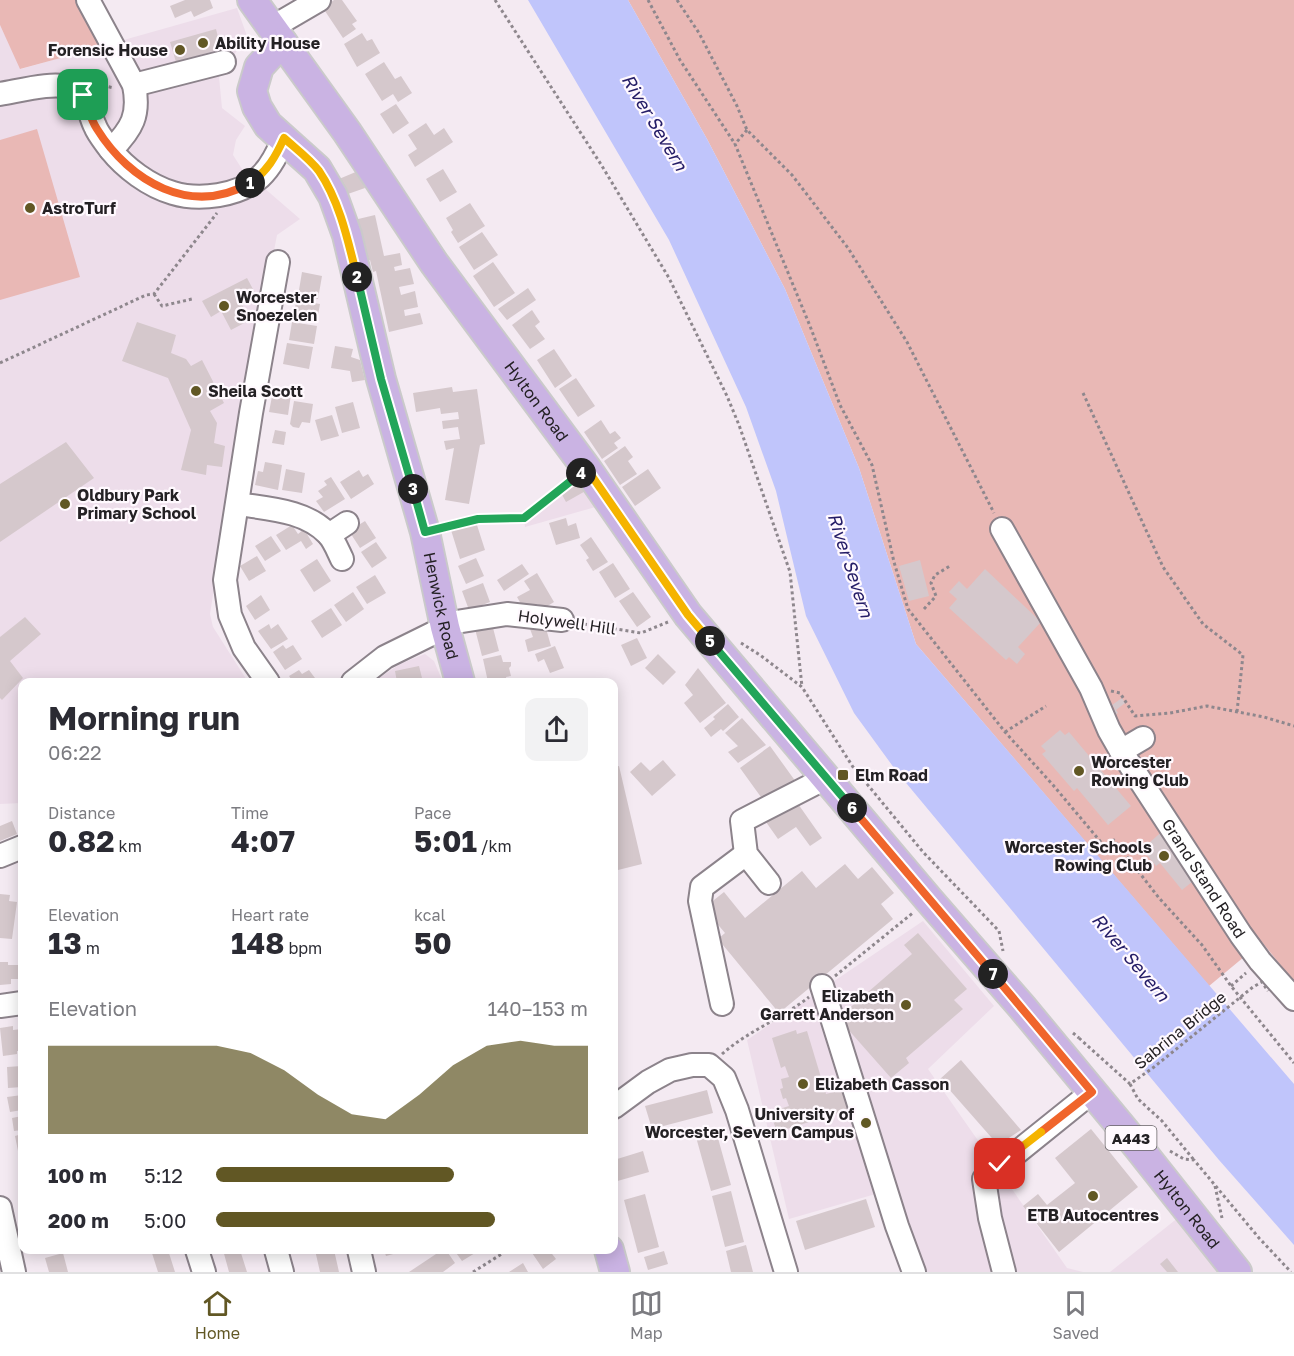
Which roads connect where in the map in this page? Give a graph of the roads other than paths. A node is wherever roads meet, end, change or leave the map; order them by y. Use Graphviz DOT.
graph roads {
  1 [pos="88,0"];
  2 [pos="252,0"];
  3 [pos="319,0"];
  4 [pos="276,35"];
  5 [pos="224,62"];
  6 [pos="134,85"];
  7 [pos="0,94"];
  8 [pos="284,138"];
  9 [pos="111,150"];
  10 [pos="278,261"];
  11 [pos="238,504"];
  12 [pos="1002,528"];
  13 [pos="342,559"];
  14 [pos="562,620"];
  15 [pos="445,627"];
  16 [pos="265,678"];
  17 [pos="357,678"];
  18 [pos="459,678"];
  19 [pos="1140,730"];
  20 [pos="1121,751"];
  21 [pos="824,775"];
  22 [pos="18,849"];
  23 [pos="746,854"];
  24 [pos="0,856"];
  25 [pos="769,883"];
  26 [pos="822,986"];
  27 [pos="1294,999"];
  28 [pos="18,1003"];
  29 [pos="722,1004"];
  30 [pos="0,1006"];
  31 [pos="1092,1092"];
  32 [pos="618,1104"];
  33 [pos="0,1208"];
  34 [pos="198,1254"];
  35 [pos="277,1254"];
  36 [pos="360,1254"];
  37 [pos="610,1254"];
  38 [pos="14,1272"];
  39 [pos="204,1272"];
  40 [pos="282,1272"];
  41 [pos="364,1272"];
  42 [pos="615,1272"];
  43 [pos="786,1272"];
  44 [pos="914,1272"];
  45 [pos="1004,1272"];
  46 [pos="1237,1272"];
  1 -- 6 [label="street"];
  2 -- 4 [label="main road, Hylton Road / A443"];
  3 -- 4 [label="street"];
  4 -- 8 [label="main road, Henwick Road"];
  4 -- 21 [label="main road, Hylton Road / A443"];
  5 -- 6 [label="street"];
  6 -- 9 [label="street"];
  7 -- 9 [label="street"];
  8 -- 9 [label="street"];
  8 -- 15 [label="main road, Henwick Road"];
  10 -- 11 [label="street"];
  11 -- 13 [label="street"];
  11 -- 16 [label="street"];
  12 -- 20 [label="street, Grand Stand Road"];
  14 -- 15 [label="street, Holywell Hill"];
  15 -- 17 [label="street, Holywell Hill"];
  15 -- 18 [label="main road, Henwick Road"];
  19 -- 20 [label="street"];
  20 -- 27 [label="street, Grand Stand Road"];
  21 -- 23 [label="street"];
  21 -- 31 [label="main road, Hylton Road / A443"];
  22 -- 24 [label="street"];
  23 -- 25 [label="street"];
  23 -- 29 [label="street"];
  26 -- 44 [label="street"];
  28 -- 30 [label="street"];
  31 -- 45 [label="street"];
  31 -- 46 [label="main road, Hylton Road / A443"];
  32 -- 43 [label="street"];
  33 -- 38 [label="street"];
  34 -- 39 [label="street"];
  35 -- 40 [label="street"];
  36 -- 41 [label="street"];
  37 -- 42 [label="main road"];
}
